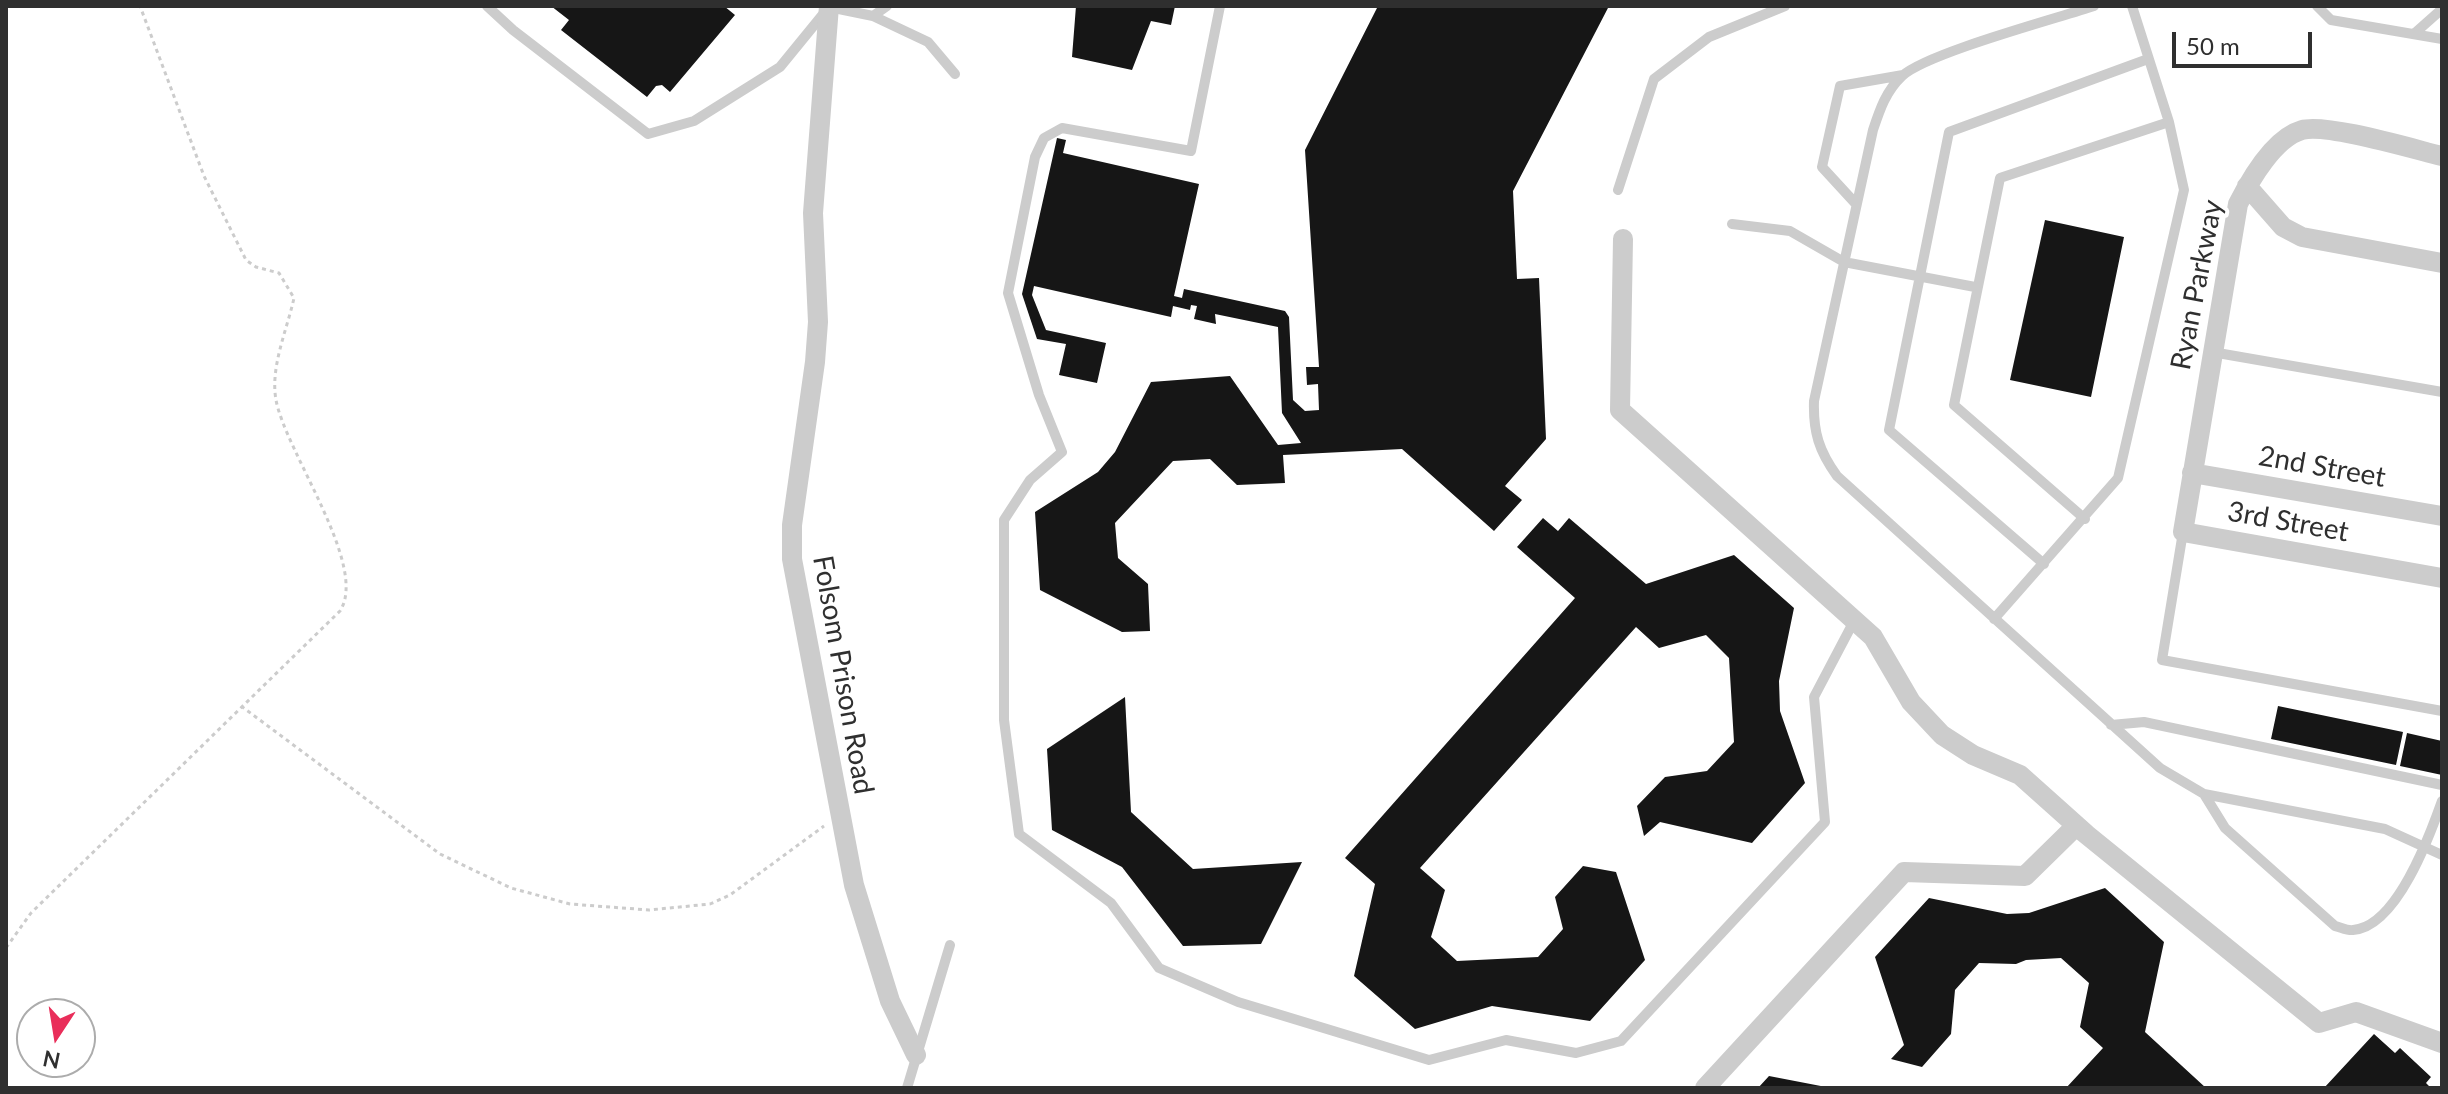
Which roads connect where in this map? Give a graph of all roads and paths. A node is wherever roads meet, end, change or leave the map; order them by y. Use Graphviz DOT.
graph roads {
  1 [pos="140,6"];
  2 [pos="487,6"];
  3 [pos="829,6"];
  4 [pos="887,6"];
  5 [pos="1220,6"];
  6 [pos="1785,6"];
  7 [pos="2094,6"];
  8 [pos="2132,6"];
  9 [pos="2317,6"];
  10 [pos="2442,9"];
  11 [pos="873,16"];
  12 [pos="2415,33"];
  13 [pos="2442,39"];
  14 [pos="2148,59"];
  15 [pos="955,74"];
  16 [pos="1904,75"];
  17 [pos="2169,122"];
  18 [pos="2442,156"];
  19 [pos="2247,186"];
  20 [pos="1618,190"];
  21 [pos="1856,204"];
  22 [pos="1732,224"];
  23 [pos="1623,239"];
  24 [pos="1844,262"];
  25 [pos="2442,263"];
  26 [pos="1917,275"];
  27 [pos="1975,287"];
  28 [pos="2212,352"];
  29 [pos="2442,392"];
  30 [pos="2192,473"];
  31 [pos="2442,516"];
  32 [pos="2085,519"];
  33 [pos="2183,532"];
  34 [pos="2044,564"];
  35 [pos="2442,578"];
  36 [pos="1994,619"];
  37 [pos="1854,621"];
  38 [pos="241,706"];
  39 [pos="2442,711"];
  40 [pos="2111,725"];
  41 [pos="2442,785"];
  42 [pos="2204,794"];
  43 [pos="2442,801"];
  44 [pos="840,814"];
  45 [pos="2087,835"];
  46 [pos="2426,846"];
  47 [pos="2442,855"];
  48 [pos="950,945"];
  49 [pos="6,948"];
  50 [pos="2442,1043"];
  51 [pos="916,1055"];
  52 [pos="907,1088"];
  53 [pos="1705,1088"];
  1 -- 38 [label="path"];
  2 -- 3 [label="lane"];
  3 -- 11 [label="lane"];
  3 -- 44 [label="street, Folsom Prison Road"];
  4 -- 11 [label="lane"];
  5 -- 37 [label="lane"];
  6 -- 20 [label="lane"];
  7 -- 16 [label="lane"];
  8 -- 14 [label="lane"];
  9 -- 12 [label="lane"];
  10 -- 12 [label="lane"];
  11 -- 15 [label="lane"];
  12 -- 13 [label="lane"];
  14 -- 17 [label="lane"];
  14 -- 26 [label="lane"];
  16 -- 21 [label="lane"];
  16 -- 21 [label="lane"];
  17 -- 27 [label="lane"];
  17 -- 32 [label="lane"];
  18 -- 19 [label="street, Ryan Parkway"];
  19 -- 25 [label="street"];
  19 -- 28 [label="street, Ryan Parkway"];
  21 -- 24 [label="lane"];
  22 -- 24 [label="lane"];
  23 -- 37 [label="street"];
  24 -- 26 [label="lane"];
  24 -- 36 [label="lane"];
  26 -- 27 [label="lane"];
  26 -- 34 [label="lane"];
  27 -- 32 [label="lane"];
  28 -- 29 [label="lane"];
  28 -- 30 [label="street, Ryan Parkway"];
  30 -- 31 [label="street, 2nd Street"];
  30 -- 33 [label="street, 3rd Street"];
  32 -- 34 [label="lane"];
  33 -- 35 [label="street, 3rd Street"];
  33 -- 39 [label="lane"];
  34 -- 36 [label="lane"];
  36 -- 40 [label="lane"];
  37 -- 45 [label="street"];
  38 -- 44 [label="path"];
  38 -- 49 [label="path"];
  40 -- 41 [label="lane"];
  40 -- 42 [label="lane"];
  42 -- 46 [label="lane"];
  42 -- 46 [label="lane"];
  43 -- 46 [label="lane"];
  44 -- 51 [label="street, Folsom Prison Road"];
  45 -- 50 [label="street"];
  45 -- 53 [label="street"];
  46 -- 47 [label="lane"];
  48 -- 51 [label="lane"];
  51 -- 52 [label="lane"];
}
